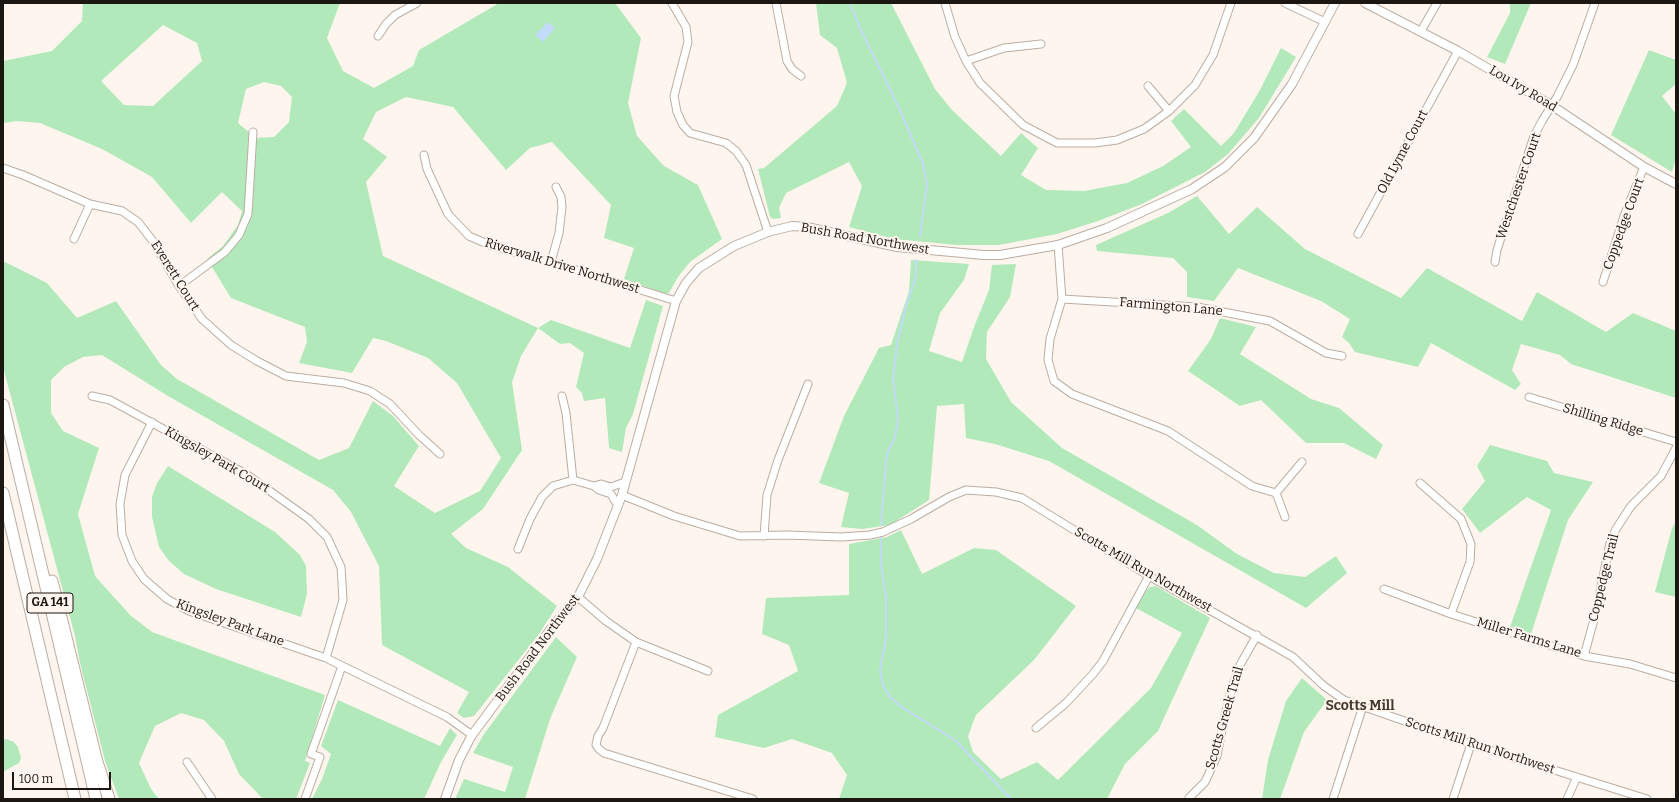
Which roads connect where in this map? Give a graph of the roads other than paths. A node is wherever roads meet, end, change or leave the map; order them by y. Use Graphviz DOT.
graph roads {
  1 [pos="417,3"];
  2 [pos="672,3"];
  3 [pos="776,3"];
  4 [pos="945,3"];
  5 [pos="1231,3"];
  6 [pos="1285,3"];
  7 [pos="1335,3"];
  8 [pos="1365,3"];
  9 [pos="1437,3"];
  10 [pos="1595,3"];
  11 [pos="1325,22"];
  12 [pos="1421,31"];
  13 [pos="378,36"];
  14 [pos="1041,44"];
  15 [pos="1458,51"];
  16 [pos="966,61"];
  17 [pos="801,76"];
  18 [pos="1148,86"];
  19 [pos="1551,105"];
  20 [pos="1169,111"];
  21 [pos="253,132"];
  22 [pos="424,155"];
  23 [pos="1644,167"];
  24 [pos="3,168"];
  25 [pos="1676,184"];
  26 [pos="556,187"];
  27 [pos="90,204"];
  28 [pos="768,232"];
  29 [pos="1358,234"];
  30 [pos="74,239"];
  31 [pos="1058,245"];
  32 [pos="551,262"];
  33 [pos="1496,262"];
  34 [pos="1603,282"];
  35 [pos="179,286"];
  36 [pos="1062,299"];
  37 [pos="676,301"];
  38 [pos="1342,356"];
  39 [pos="808,384"];
  40 [pos="92,396"];
  41 [pos="562,396"];
  42 [pos="1530,397"];
  43 [pos="3,405"];
  44 [pos="152,422"];
  45 [pos="1676,442"];
  46 [pos="1676,448"];
  47 [pos="440,454"];
  48 [pos="1302,462"];
  49 [pos="573,480"];
  50 [pos="625,482"];
  51 [pos="1420,483"];
  52 [pos="594,486"];
  53 [pos="3,493"];
  54 [pos="1276,493"];
  55 [pos="622,495"];
  56 [pos="26,503"];
  57 [pos="618,506"];
  58 [pos="1285,517"];
  59 [pos="764,536"];
  60 [pos="518,549"];
  61 [pos="1149,576"];
  62 [pos="1384,589"];
  63 [pos="578,597"];
  64 [pos="1451,614"];
  65 [pos="1257,635"];
  66 [pos="636,642"];
  67 [pos="1584,656"];
  68 [pos="326,658"];
  69 [pos="342,666"];
  70 [pos="708,671"];
  71 [pos="1676,678"];
  72 [pos="1363,706"];
  73 [pos="1036,728"];
  74 [pos="472,735"];
  75 [pos="1471,744"];
  76 [pos="187,762"];
  77 [pos="1577,777"];
  78 [pos="1190,798"];
  79 [pos="75,799"];
  80 [pos="96,799"];
  81 [pos="109,799"];
  82 [pos="212,799"];
  83 [pos="305,799"];
  84 [pos="445,799"];
  85 [pos="753,799"];
  86 [pos="1333,799"];
  87 [pos="1453,799"];
  88 [pos="1567,799"];
  89 [pos="1647,799"];
  1 -- 13 [label="street"];
  2 -- 28 [label="street"];
  3 -- 17 [label="street"];
  4 -- 16 [label="street"];
  5 -- 20 [label="street"];
  6 -- 11 [label="street"];
  7 -- 11 [label="street, Bush Road Northwest"];
  8 -- 12 [label="street, Lou Ivy Road"];
  9 -- 12 [label="street"];
  10 -- 19 [label="street, Westchester Court"];
  11 -- 31 [label="street, Bush Road Northwest"];
  12 -- 15 [label="street, Lou Ivy Road"];
  14 -- 16 [label="street"];
  15 -- 19 [label="street, Lou Ivy Road"];
  15 -- 29 [label="street, Old Lyme Court"];
  16 -- 20 [label="street"];
  18 -- 20 [label="street"];
  19 -- 23 [label="street, Lou Ivy Road"];
  19 -- 33 [label="street, Westchester Court"];
  21 -- 35 [label="street"];
  22 -- 32 [label="street, Riverwalk Drive Northwest"];
  23 -- 25 [label="street, Lou Ivy Road"];
  23 -- 34 [label="street, Coppedge Court"];
  24 -- 27 [label="street, Everett Court"];
  26 -- 32 [label="street"];
  27 -- 30 [label="street"];
  27 -- 35 [label="street, Everett Court"];
  28 -- 31 [label="street, Bush Road Northwest"];
  28 -- 37 [label="street, Bush Road Northwest"];
  31 -- 36 [label="street"];
  32 -- 37 [label="street, Riverwalk Drive Northwest"];
  35 -- 47 [label="street, Everett Court"];
  36 -- 38 [label="street, Farmington Lane"];
  36 -- 54 [label="street"];
  37 -- 50 [label="street, Bush Road Northwest"];
  39 -- 59 [label="street"];
  40 -- 44 [label="street, Kingsley Park Court"];
  41 -- 49 [label="street"];
  42 -- 45 [label="street, Shilling Ridge"];
  43 -- 56 [label="highway, GA 141"];
  44 -- 68 [label="street, Kingsley Park Court"];
  44 -- 68 [label="street, Kingsley Park Lane"];
  46 -- 67 [label="street, Coppedge Trail"];
  48 -- 54 [label="street"];
  49 -- 52 [label="street"];
  49 -- 60 [label="street"];
  50 -- 52 [label="street"];
  50 -- 55 [label="street, Bush Road Northwest"];
  51 -- 64 [label="street"];
  52 -- 57 [label="street"];
  53 -- 79 [label="highway, GA 141"];
  54 -- 58 [label="street"];
  55 -- 57 [label="street, Bush Road Northwest"];
  55 -- 59 [label="street, Scotts Mill Run Northwest"];
  56 -- 80 [label="highway, GA 141"];
  56 -- 81 [label="highway"];
  57 -- 63 [label="street, Bush Road Northwest"];
  59 -- 61 [label="street, Scotts Mill Run Northwest"];
  61 -- 65 [label="street, Scotts Mill Run Northwest"];
  61 -- 73 [label="street"];
  62 -- 64 [label="street, Miller Farms Lane"];
  63 -- 66 [label="street"];
  63 -- 74 [label="street, Bush Road Northwest"];
  64 -- 67 [label="street, Miller Farms Lane"];
  65 -- 72 [label="street, Scotts Mill Run Northwest"];
  65 -- 78 [label="street, Scotts Greek Trail"];
  66 -- 70 [label="street"];
  66 -- 85 [label="street"];
  67 -- 71 [label="street, Miller Farms Lane"];
  68 -- 69 [label="street, Kingsley Park Lane"];
  69 -- 74 [label="street, Kingsley Park Lane"];
  69 -- 83 [label="street"];
  72 -- 75 [label="street, Scotts Mill Run Northwest"];
  72 -- 86 [label="street"];
  74 -- 84 [label="street, Bush Road Northwest"];
  75 -- 77 [label="street, Scotts Mill Run Northwest"];
  75 -- 87 [label="street"];
  76 -- 82 [label="street"];
  77 -- 88 [label="street"];
  77 -- 89 [label="street, Scotts Mill Run Northwest"];
}
